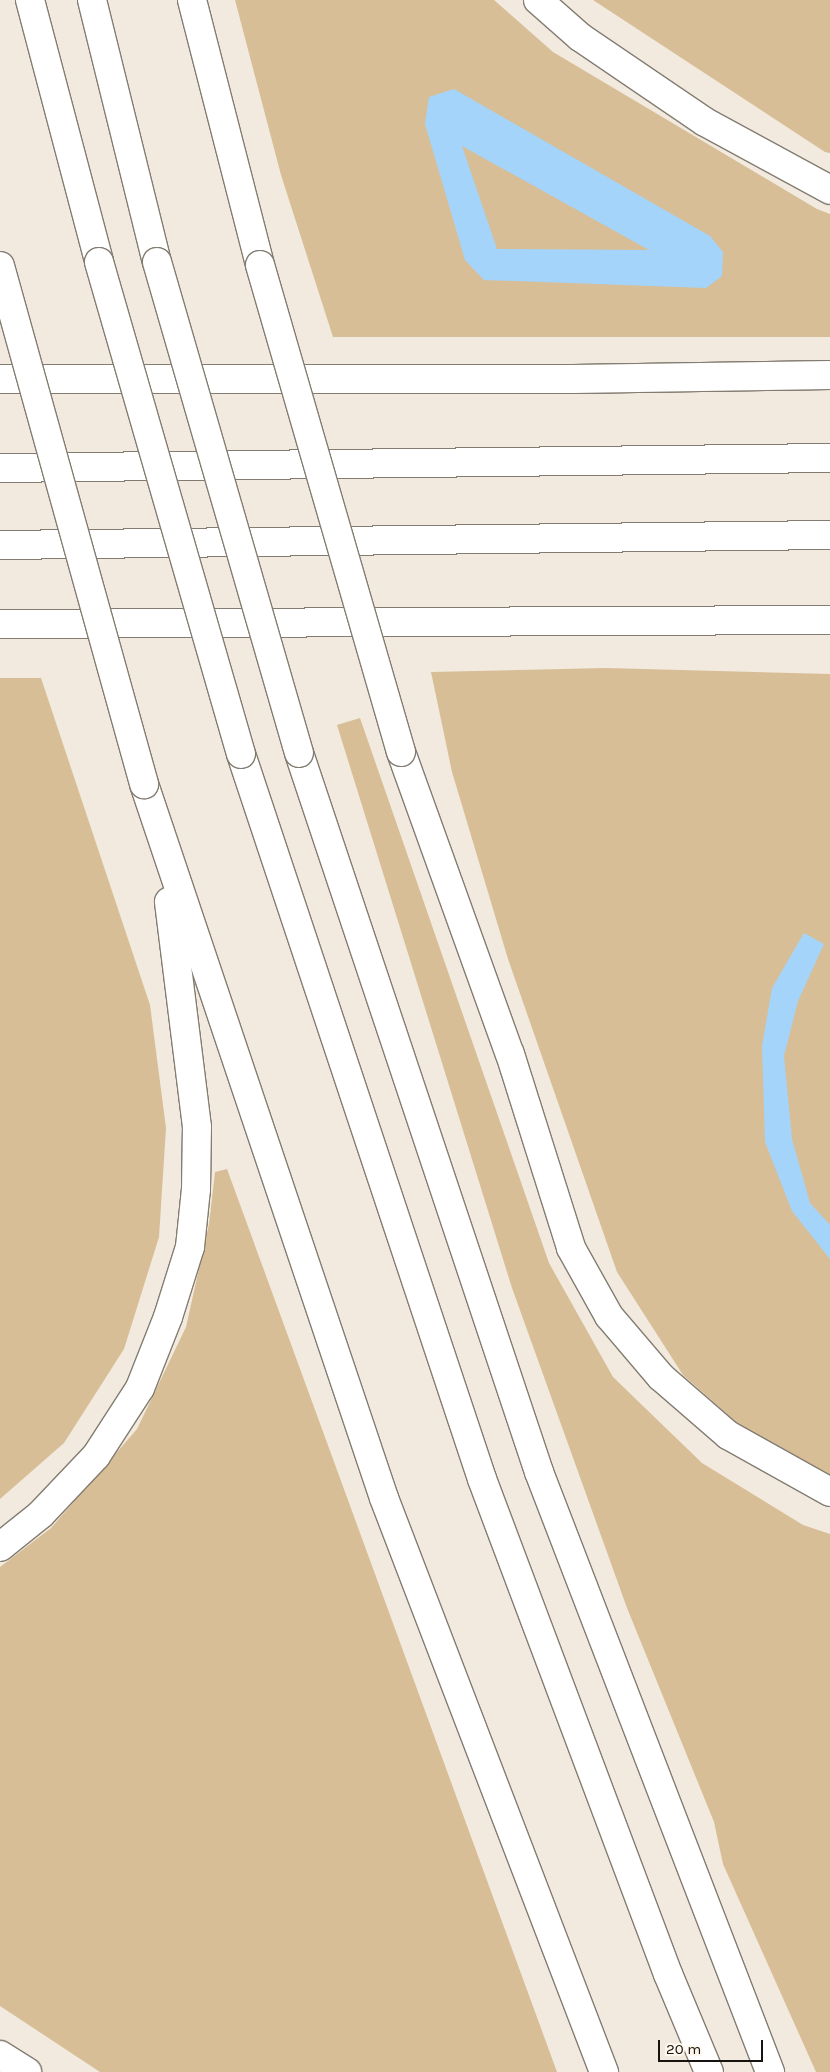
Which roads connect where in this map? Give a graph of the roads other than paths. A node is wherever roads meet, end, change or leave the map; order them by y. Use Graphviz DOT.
graph roads {
  1 [pos="30,0"];
  2 [pos="92,0"];
  3 [pos="192,0"];
  4 [pos="538,0"];
  5 [pos="830,190"];
  6 [pos="0,266"];
  7 [pos="830,375"];
  8 [pos="0,378"];
  9 [pos="830,458"];
  10 [pos="0,468"];
  11 [pos="830,535"];
  12 [pos="0,545"];
  13 [pos="827,620"];
  14 [pos="0,624"];
  15 [pos="160,838"];
  16 [pos="830,1492"];
  17 [pos="0,1547"];
  18 [pos="0,2055"];
  19 [pos="27,2072"];
  20 [pos="604,2072"];
  21 [pos="709,2072"];
  22 [pos="770,2072"];
  1 -- 21 [label="highway, bridge"];
  2 -- 22 [label="highway, bridge"];
  3 -- 16 [label="highway, bridge"];
  4 -- 5 [label="highway"];
  6 -- 15 [label="highway, bridge"];
  7 -- 8 [label="highway"];
  9 -- 10 [label="highway"];
  11 -- 12 [label="highway"];
  13 -- 14 [label="highway"];
  15 -- 17 [label="highway"];
  15 -- 20 [label="highway"];
  18 -- 19 [label="highway"];
}
